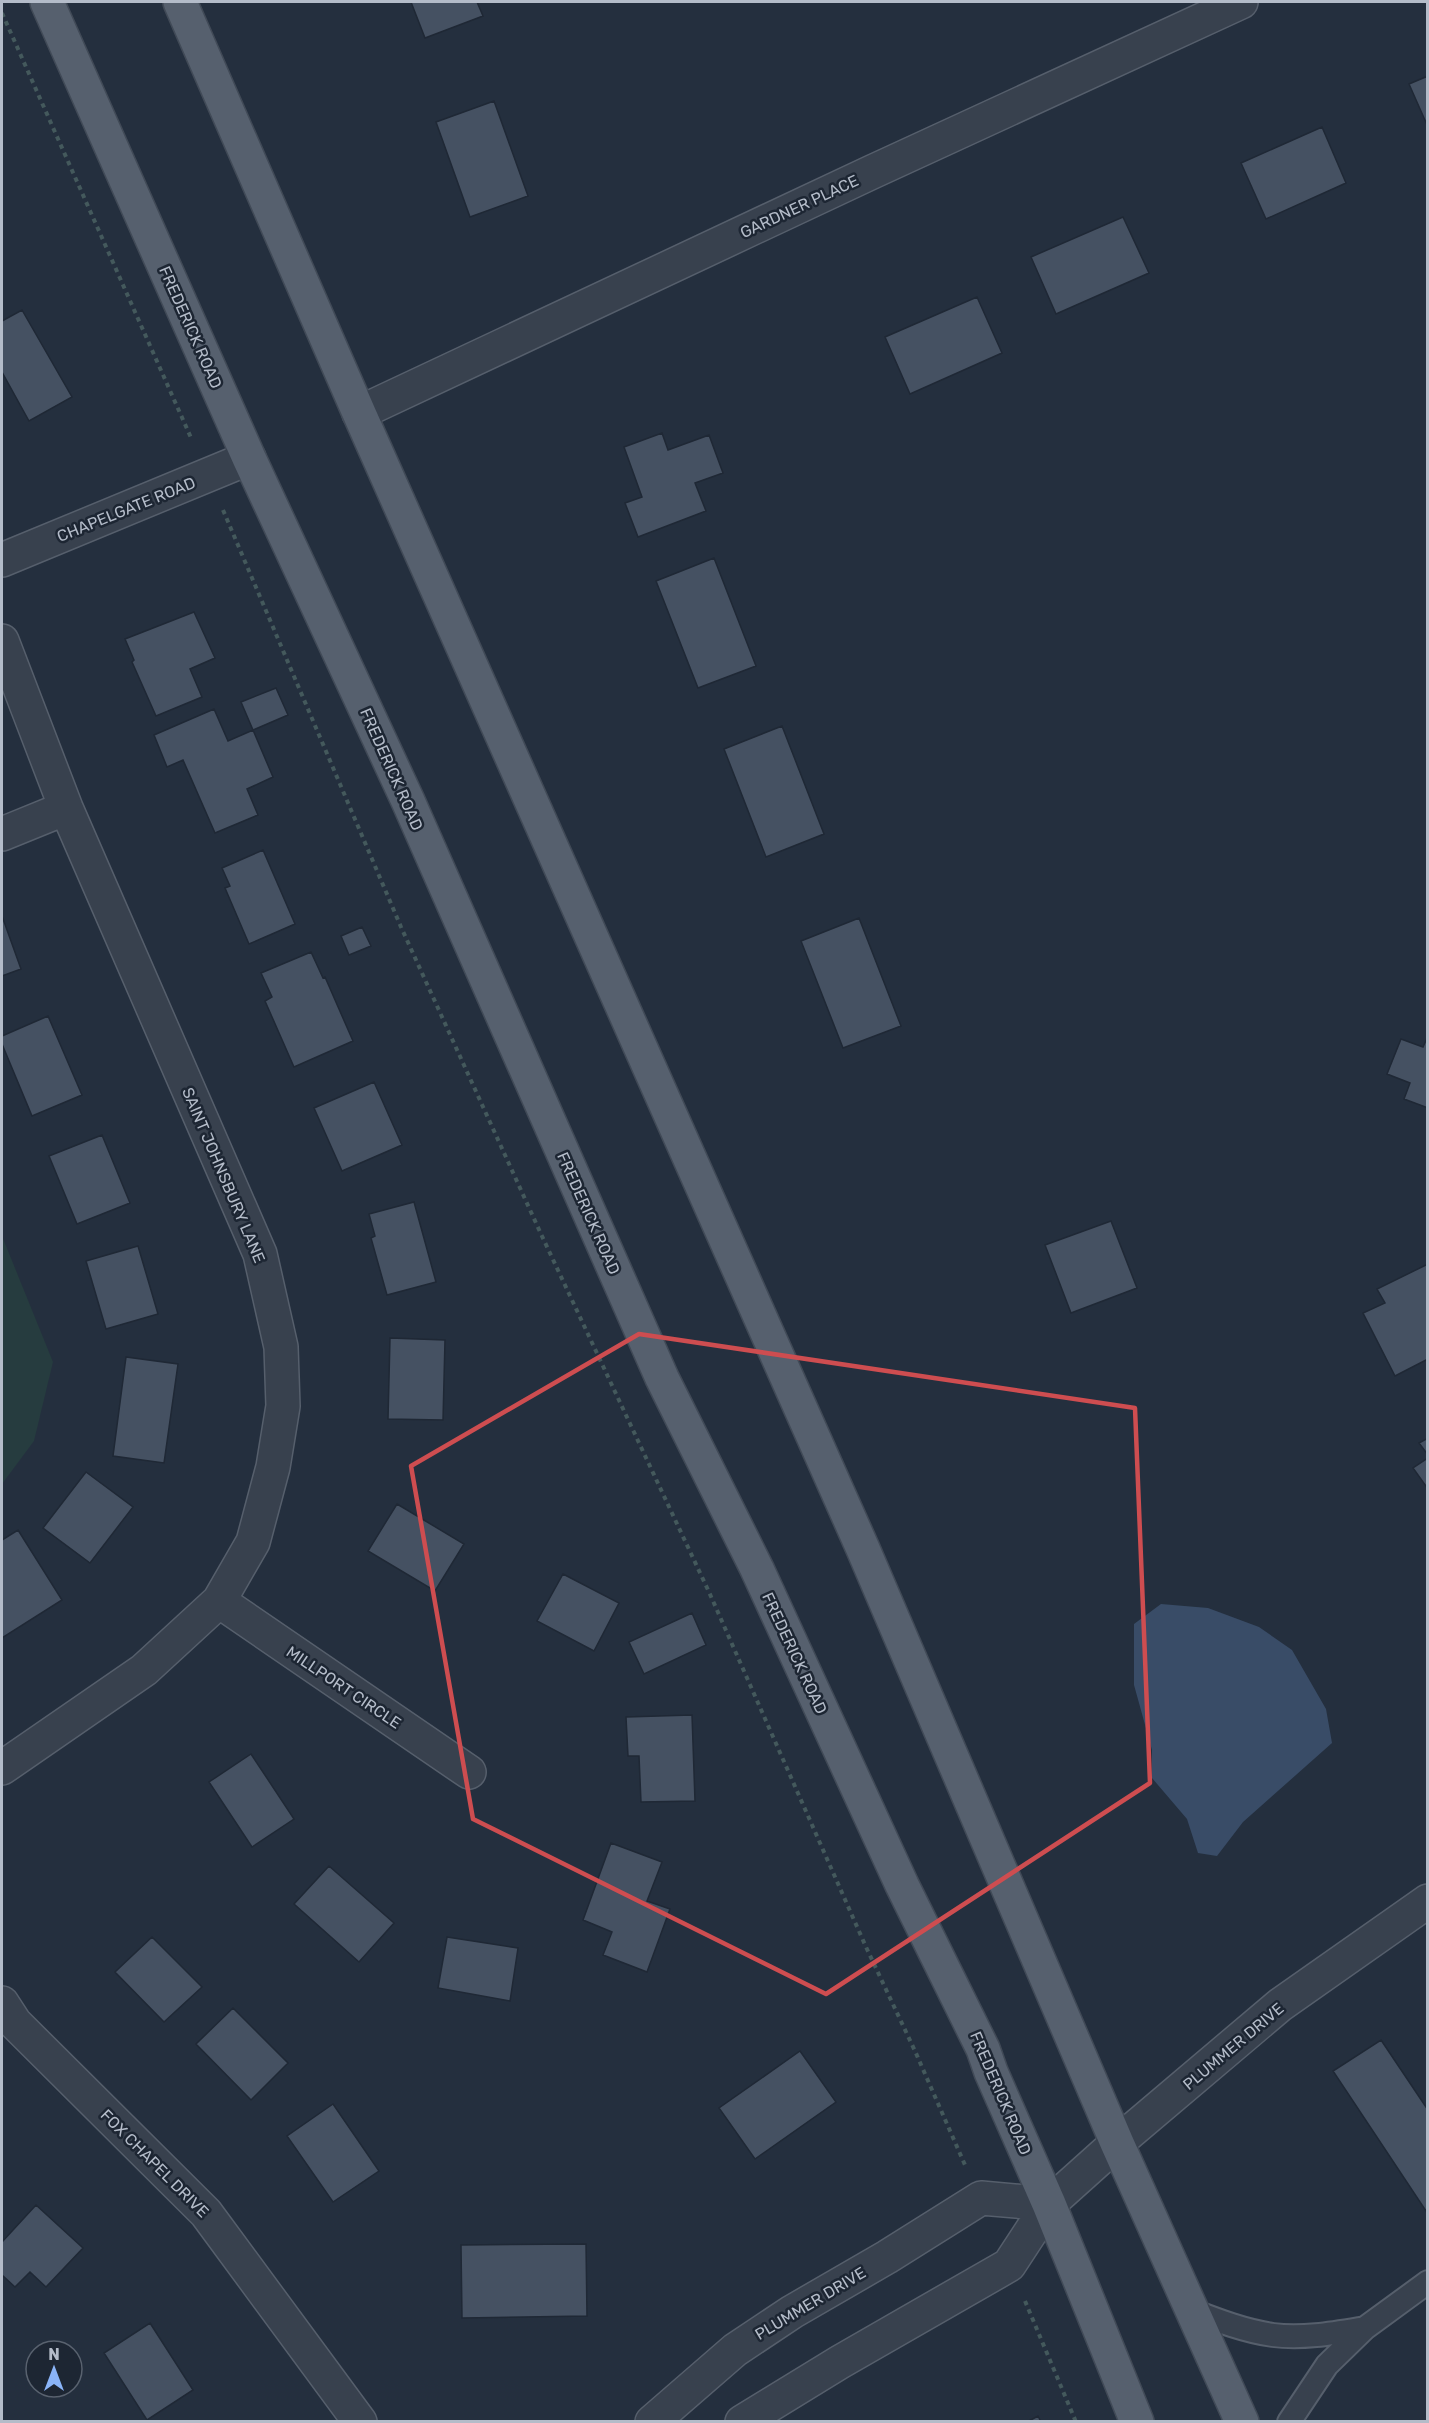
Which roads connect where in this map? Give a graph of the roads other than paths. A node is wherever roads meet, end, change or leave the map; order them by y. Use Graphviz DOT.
graph roads {
  1 [pos="47,2"];
  2 [pos="180,2"];
  3 [pos="1240,2"];
  4 [pos="358,413"];
  5 [pos="249,458"];
  6 [pos="2,560"];
  7 [pos="2,641"];
  8 [pos="66,807"];
  9 [pos="2,834"];
  10 [pos="219,1601"];
  11 [pos="2,1768"];
  12 [pos="469,1772"];
  13 [pos="1428,1901"];
  14 [pos="2,2003"];
  15 [pos="1118,2143"];
  16 [pos="1049,2204"];
  17 [pos="1428,2282"];
  18 [pos="1193,2311"];
  19 [pos="1365,2328"];
  20 [pos="360,2421"];
  21 [pos="652,2421"];
  22 [pos="742,2421"];
  23 [pos="1137,2421"];
  24 [pos="1242,2421"];
  25 [pos="1289,2421"];
  1 -- 5 [label="main road, FREDERICK ROAD"];
  2 -- 4 [label="main road"];
  3 -- 4 [label="street, GARDNER PLACE"];
  4 -- 15 [label="main road"];
  5 -- 6 [label="street, CHAPELGATE ROAD"];
  5 -- 16 [label="main road, FREDERICK ROAD"];
  7 -- 8 [label="street, SAINT JOHNSBURY LANE"];
  8 -- 9 [label="street"];
  8 -- 10 [label="street, SAINT JOHNSBURY LANE"];
  10 -- 11 [label="street, SAINT JOHNSBURY LANE"];
  10 -- 12 [label="street, MILLPORT CIRCLE"];
  13 -- 15 [label="street, PLUMMER DRIVE"];
  14 -- 20 [label="street, FOX CHAPEL DRIVE"];
  15 -- 16 [label="street, PLUMMER DRIVE"];
  15 -- 18 [label="main road"];
  16 -- 21 [label="street, PLUMMER DRIVE"];
  16 -- 22 [label="street, PLUMMER DRIVE"];
  16 -- 23 [label="main road, FREDERICK ROAD"];
  17 -- 19 [label="lane"];
  18 -- 19 [label="lane"];
  18 -- 24 [label="main road"];
  19 -- 25 [label="lane"];
}
